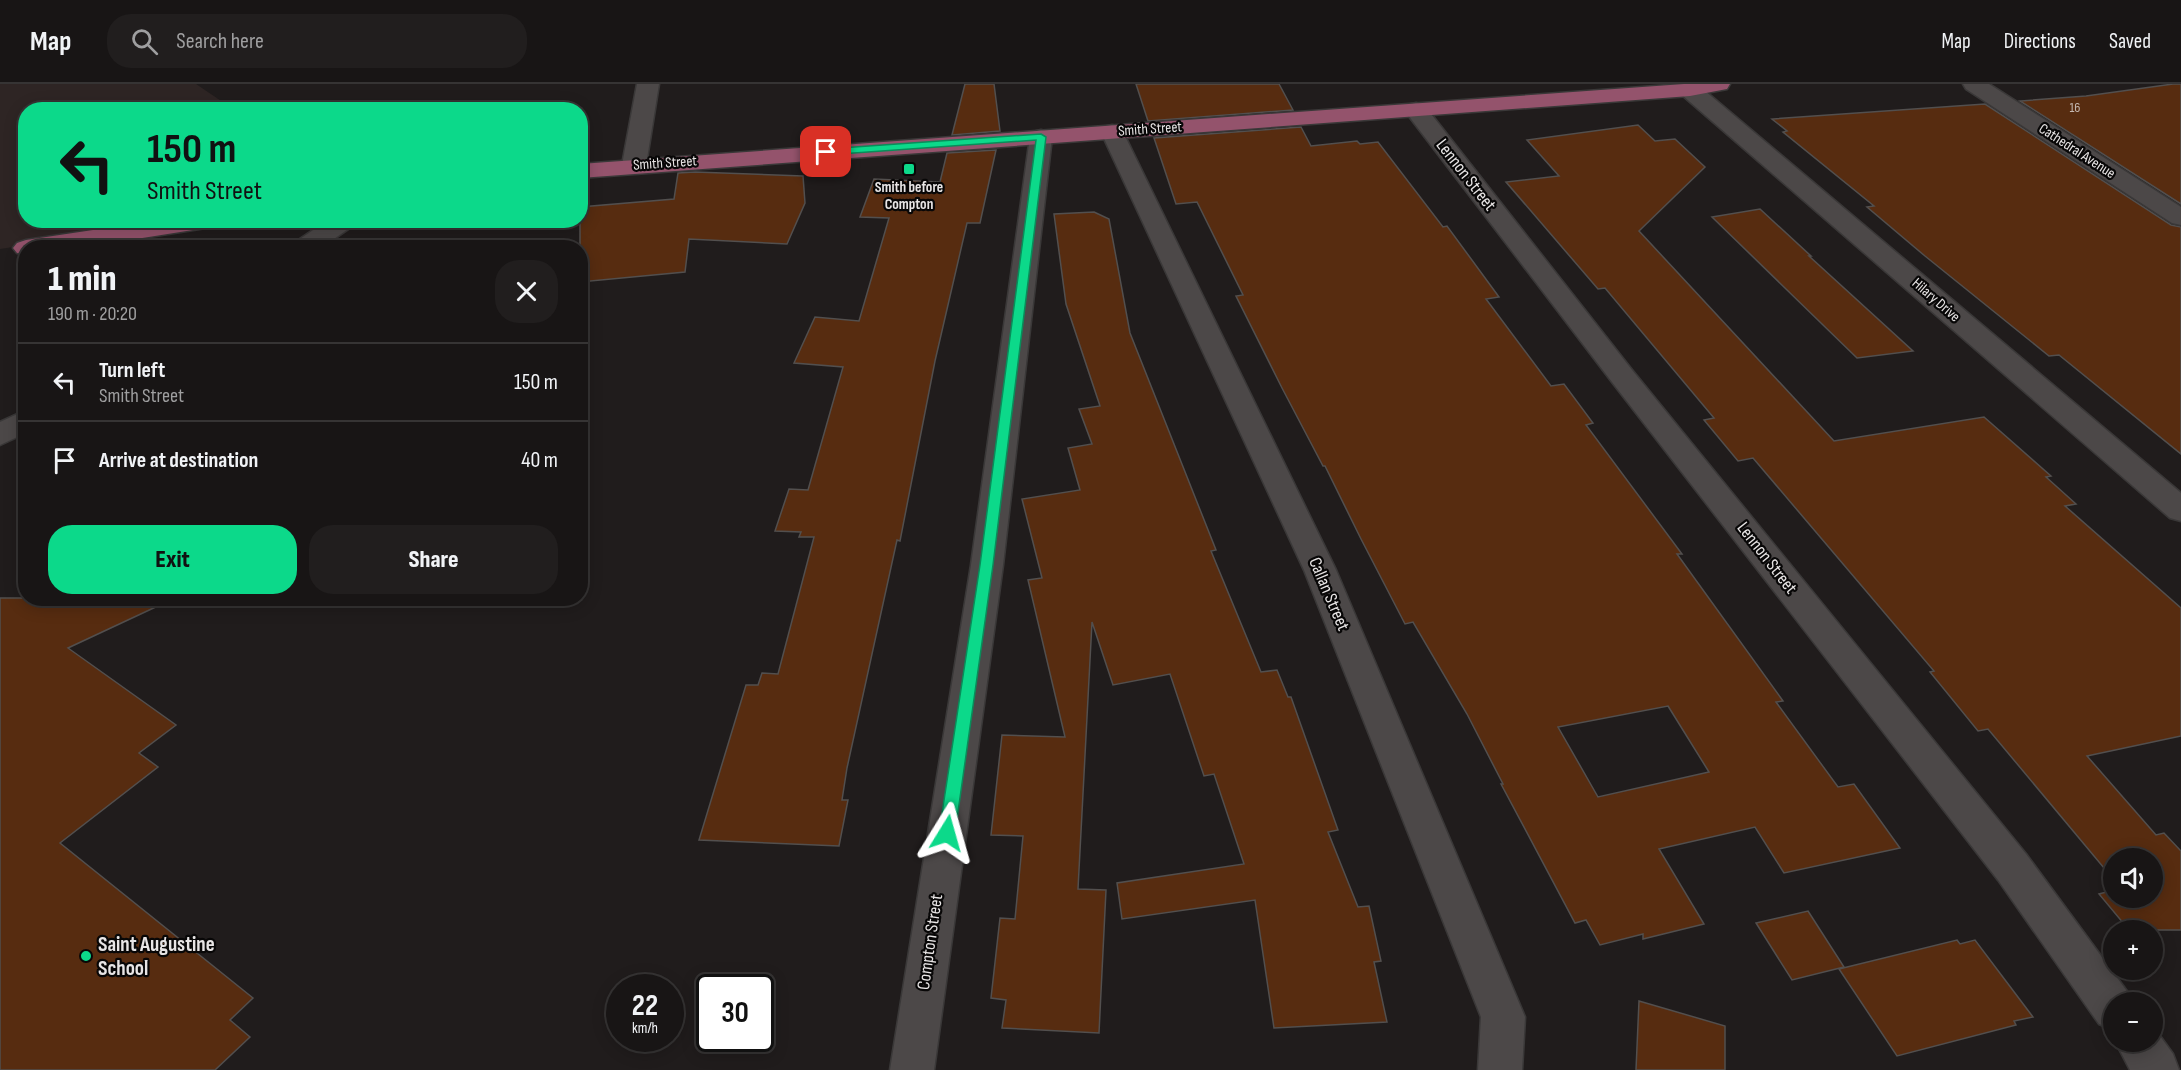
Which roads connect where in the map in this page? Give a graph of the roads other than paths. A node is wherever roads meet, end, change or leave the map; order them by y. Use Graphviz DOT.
graph roads {
  1 [pos="648,84"];
  2 [pos="1719,84"];
  3 [pos="1974,84"];
  4 [pos="1705,86"];
  5 [pos="1416,110"];
  6 [pos="1112,132"];
  7 [pos="1041,137"];
  8 [pos="634,165"];
  9 [pos="588,170"];
  10 [pos="2181,218"];
  11 [pos="159,228"];
  12 [pos="333,228"];
  13 [pos="79,240"];
  14 [pos="315,240"];
  15 [pos="18,249"];
  16 [pos="0,251"];
  17 [pos="18,425"];
  18 [pos="0,435"];
  19 [pos="2181,510"];
  20 [pos="2103,994"];
  21 [pos="2145,1052"];
  22 [pos="912,1070"];
  23 [pos="1500,1070"];
  24 [pos="2157,1070"];
  1 -- 8 [label="street"];
  2 -- 4 [label="main road, Smith Street"];
  3 -- 10 [label="street, Cathedral Avenue"];
  4 -- 5 [label="main road, Smith Street"];
  4 -- 19 [label="street, Hilary Drive"];
  5 -- 6 [label="main road, Smith Street"];
  5 -- 20 [label="street, Lennon Street"];
  6 -- 7 [label="main road, Smith Street"];
  6 -- 23 [label="street, Callan Street"];
  7 -- 8 [label="main road, Smith Street"];
  7 -- 22 [label="street, Compton Street"];
  8 -- 9 [label="main road, Smith Street"];
  11 -- 13 [label="main road"];
  12 -- 14 [label="street"];
  15 -- 16 [label="main road"];
  17 -- 18 [label="street"];
  21 -- 24 [label="street"];
}
